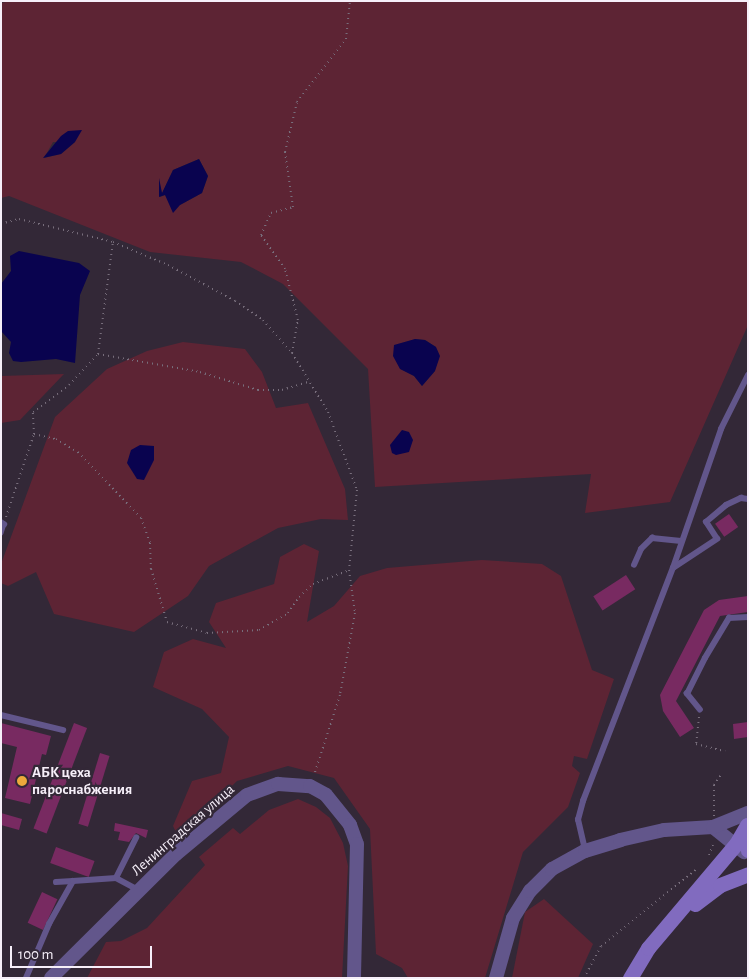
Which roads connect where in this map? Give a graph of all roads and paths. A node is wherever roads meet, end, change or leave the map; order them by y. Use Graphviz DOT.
graph roads {
  1 [pos="350,1"];
  2 [pos="1,224"];
  3 [pos="113,242"];
  4 [pos="292,353"];
  5 [pos="98,354"];
  6 [pos="748,375"];
  7 [pos="309,382"];
  8 [pos="34,434"];
  9 [pos="748,500"];
  10 [pos="3,523"];
  11 [pos="1,533"];
  12 [pos="681,541"];
  13 [pos="634,565"];
  14 [pos="673,568"];
  15 [pos="349,570"];
  16 [pos="748,617"];
  17 [pos="700,710"];
  18 [pos="1,715"];
  19 [pos="63,730"];
  20 [pos="725,751"];
  21 [pos="721,775"];
  22 [pos="310,786"];
  23 [pos="748,813"];
  24 [pos="748,825"];
  25 [pos="713,828"];
  26 [pos="136,838"];
  27 [pos="742,847"];
  28 [pos="586,851"];
  29 [pos="748,854"];
  30 [pos="709,856"];
  31 [pos="703,864"];
  32 [pos="748,874"];
  33 [pos="116,878"];
  34 [pos="73,881"];
  35 [pos="56,882"];
  36 [pos="139,890"];
  37 [pos="666,929"];
  38 [pos="26,978"];
  39 [pos="51,978"];
  40 [pos="354,978"];
  41 [pos="496,978"];
  42 [pos="584,978"];
  43 [pos="630,978"];
  1 -- 4 [label="path"];
  2 -- 3 [label="path"];
  3 -- 4 [label="path"];
  3 -- 5 [label="path"];
  4 -- 7 [label="path"];
  5 -- 7 [label="path"];
  5 -- 8 [label="path"];
  6 -- 12 [label="lane"];
  7 -- 15 [label="path"];
  8 -- 10 [label="path"];
  8 -- 15 [label="path"];
  9 -- 14 [label="lane"];
  10 -- 11 [label="lane"];
  12 -- 13 [label="lane"];
  12 -- 14 [label="lane"];
  14 -- 28 [label="lane"];
  15 -- 22 [label="path"];
  16 -- 17 [label="lane"];
  17 -- 20 [label="path"];
  18 -- 19 [label="lane"];
  21 -- 25 [label="path"];
  22 -- 36 [label="street, Ленинградская улица"];
  22 -- 40 [label="street"];
  23 -- 25 [label="street"];
  24 -- 27 [label="main road"];
  25 -- 27 [label="street"];
  25 -- 28 [label="street"];
  25 -- 30 [label="path"];
  26 -- 33 [label="lane"];
  27 -- 29 [label="street"];
  27 -- 37 [label="main road"];
  28 -- 41 [label="street"];
  31 -- 42 [label="path"];
  32 -- 37 [label="main road"];
  33 -- 34 [label="lane"];
  33 -- 36 [label="lane"];
  34 -- 35 [label="lane"];
  34 -- 38 [label="lane"];
  36 -- 39 [label="street, Ленинградская улица"];
  37 -- 43 [label="main road"];
}
